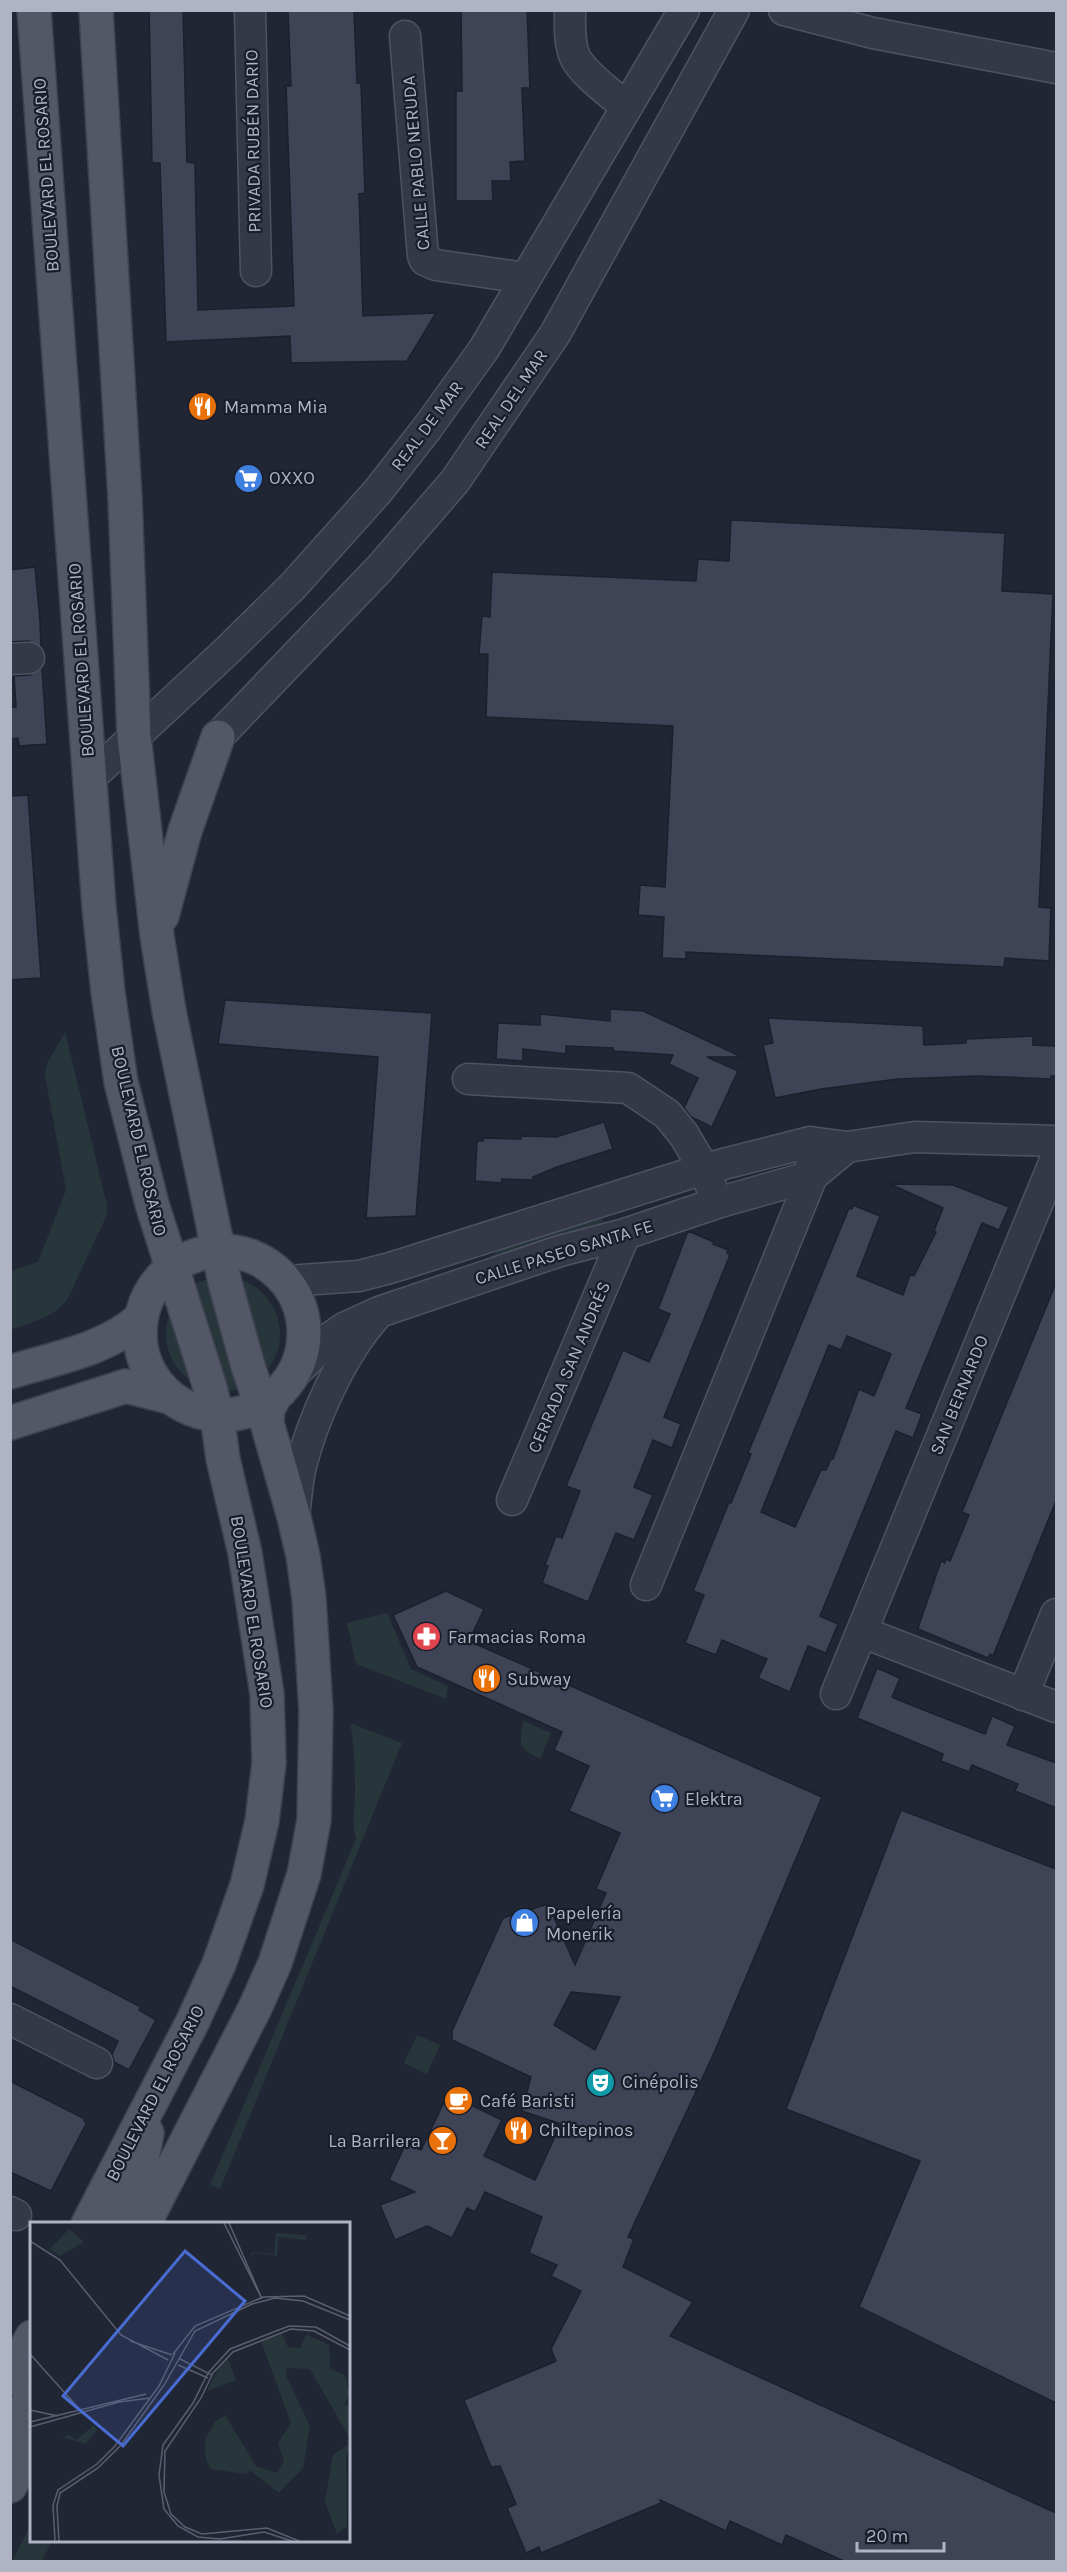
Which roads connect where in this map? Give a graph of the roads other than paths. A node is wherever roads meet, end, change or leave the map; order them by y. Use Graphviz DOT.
graph roads {
  1 [pos="34,10"];
  2 [pos="96,10"];
  3 [pos="250,10"];
  4 [pos="570,10"];
  5 [pos="684,10"];
  6 [pos="734,10"];
  7 [pos="784,10"];
  8 [pos="405,36"];
  9 [pos="1056,68"];
  10 [pos="626,107"];
  11 [pos="256,271"];
  12 [pos="525,278"];
  13 [pos="134,736"];
  14 [pos="218,736"];
  15 [pos="90,778"];
  16 [pos="157,936"];
  17 [pos="468,1079"];
  18 [pos="1056,1141"];
  19 [pos="810,1142"];
  20 [pos="848,1147"];
  21 [pos="1056,1158"];
  22 [pos="704,1169"];
  23 [pos="812,1176"];
  24 [pos="209,1200"];
  25 [pos="717,1203"];
  26 [pos="152,1204"];
  27 [pos="625,1234"];
  28 [pos="220,1252"];
  29 [pos="256,1258"];
  30 [pos="171,1270"];
  31 [pos="287,1281"];
  32 [pos="144,1309"];
  33 [pos="379,1312"];
  34 [pos="10,1372"];
  35 [pos="193,1407"];
  36 [pos="274,1407"];
  37 [pos="10,1423"];
  38 [pos="512,1500"];
  39 [pos="294,1517"];
  40 [pos="646,1585"];
  41 [pos="1056,1614"];
  42 [pos="862,1632"];
  43 [pos="836,1694"];
  44 [pos="1023,1695"];
  45 [pos="1056,1707"];
  46 [pos="10,2019"];
  47 [pos="98,2063"];
  48 [pos="154,2096"];
  49 [pos="89,2222"];
  50 [pos="121,2222"];
  51 [pos="145,2222"];
  52 [pos="30,2341"];
  53 [pos="10,2379"];
  54 [pos="30,2400"];
  55 [pos="10,2436"];
  56 [pos="30,2450"];
  57 [pos="10,2486"];
  1 -- 15 [label="main road, BOULEVARD EL ROSARIO"];
  2 -- 13 [label="main road"];
  3 -- 11 [label="street, PRIVADA RUBÉN DARIO"];
  4 -- 10 [label="street"];
  5 -- 10 [label="street, REAL DE MAR"];
  6 -- 14 [label="street, REAL DEL MAR"];
  7 -- 9 [label="street"];
  8 -- 12 [label="street, CALLE PABLO NERUDA"];
  10 -- 12 [label="street, REAL DE MAR"];
  12 -- 13 [label="street, REAL DE MAR"];
  13 -- 15 [label="street, REAL DE MAR"];
  13 -- 16 [label="main road"];
  14 -- 16 [label="main road"];
  15 -- 26 [label="main road, BOULEVARD EL ROSARIO"];
  16 -- 24 [label="main road"];
  17 -- 22 [label="street"];
  18 -- 20 [label="street, CALLE PASEO SANTA FE"];
  19 -- 20 [label="street, CALLE PASEO SANTA FE"];
  19 -- 22 [label="street, CALLE PASEO SANTA FE"];
  19 -- 23 [label="street"];
  20 -- 23 [label="street, CALLE PASEO SANTA FE"];
  21 -- 42 [label="street, SAN BERNARDO"];
  22 -- 25 [label="street"];
  22 -- 31 [label="street, CALLE PASEO SANTA FE"];
  23 -- 25 [label="street, CALLE PASEO SANTA FE"];
  23 -- 40 [label="street"];
  24 -- 28 [label="main road"];
  24 -- 29 [label="main road"];
  25 -- 27 [label="street, CALLE PASEO SANTA FE"];
  26 -- 30 [label="main road, BOULEVARD EL ROSARIO"];
  26 -- 32 [label="main road"];
  27 -- 33 [label="street, CALLE PASEO SANTA FE"];
  27 -- 38 [label="street, CERRADA SAN ANDRÉS"];
  28 -- 29 [label="main road"];
  28 -- 30 [label="main road"];
  28 -- 36 [label="main road"];
  29 -- 31 [label="main road"];
  30 -- 32 [label="main road"];
  30 -- 35 [label="main road, BOULEVARD EL ROSARIO"];
  31 -- 36 [label="main road"];
  32 -- 34 [label="main road"];
  32 -- 35 [label="main road"];
  33 -- 36 [label="street, CALLE PASEO SANTA FE"];
  33 -- 39 [label="street"];
  35 -- 36 [label="main road"];
  35 -- 37 [label="main road"];
  35 -- 48 [label="main road, BOULEVARD EL ROSARIO"];
  36 -- 39 [label="main road"];
  39 -- 51 [label="main road"];
  41 -- 44 [label="street"];
  42 -- 43 [label="street, SAN BERNARDO"];
  42 -- 44 [label="street"];
  44 -- 45 [label="street"];
  46 -- 47 [label="street"];
  48 -- 49 [label="main road, BOULEVARD EL ROSARIO"];
  48 -- 50 [label="main road"];
  52 -- 53 [label="main road"];
  54 -- 55 [label="main road"];
  56 -- 57 [label="main road"];
}
